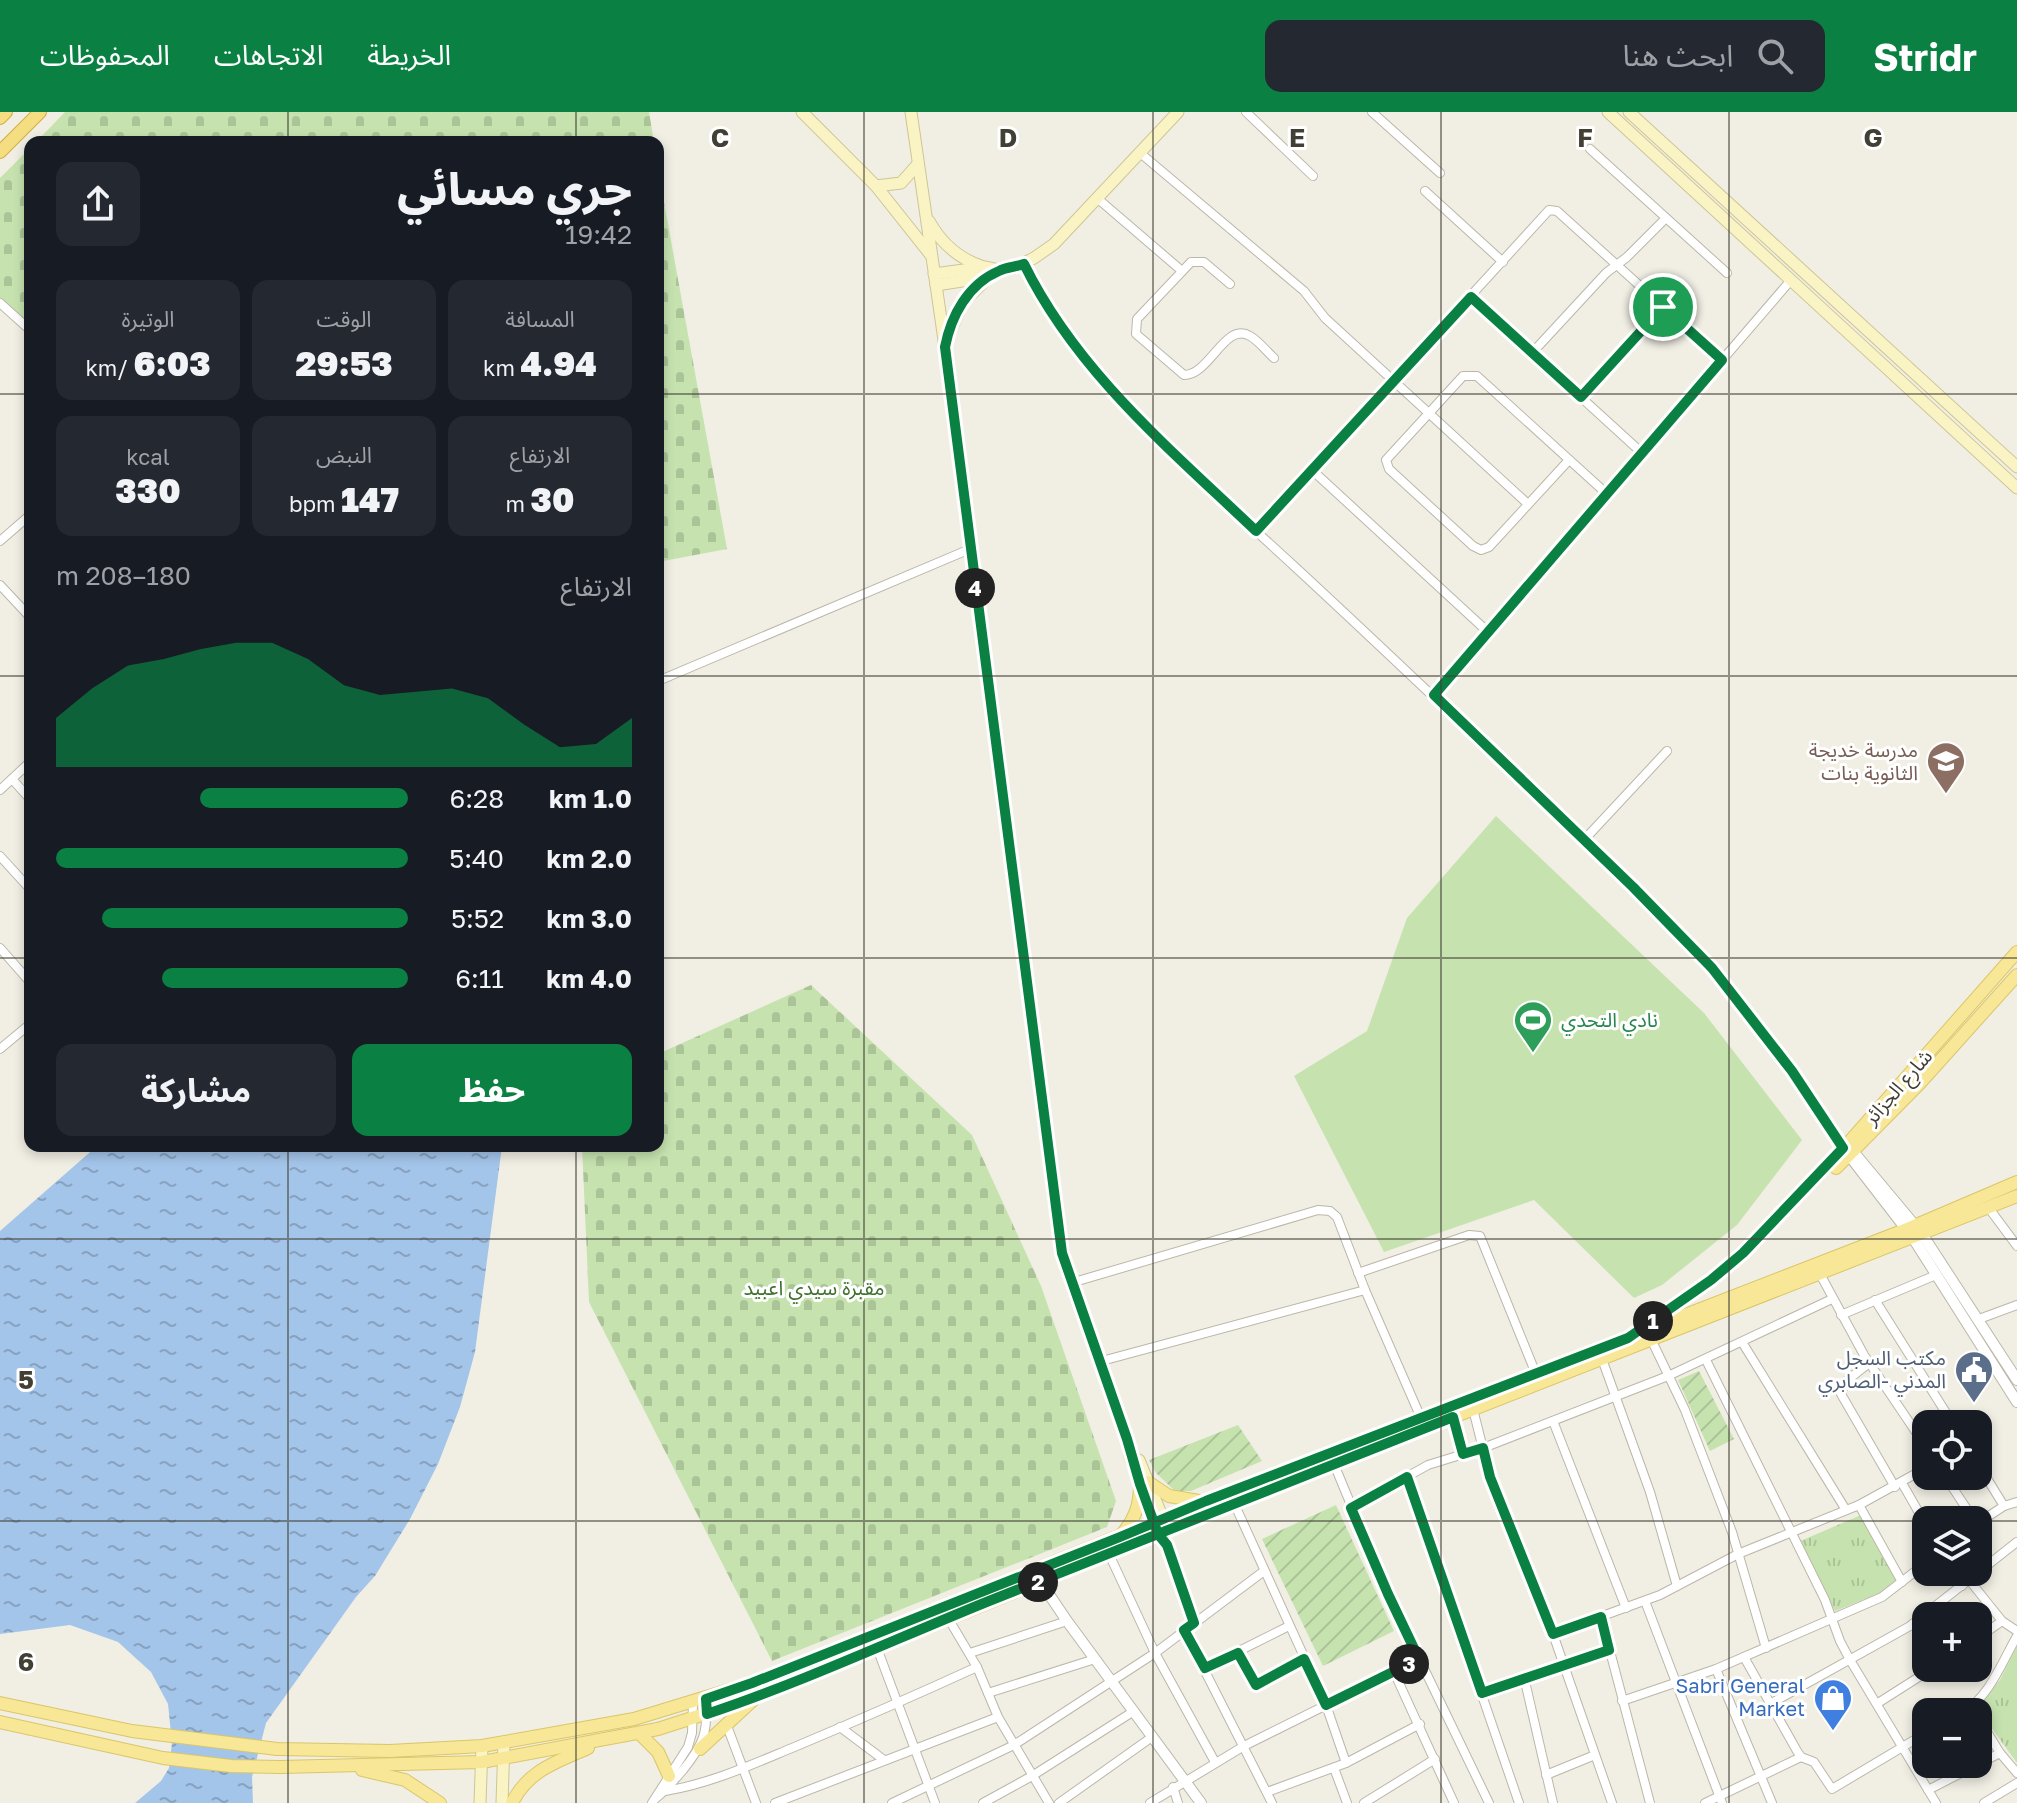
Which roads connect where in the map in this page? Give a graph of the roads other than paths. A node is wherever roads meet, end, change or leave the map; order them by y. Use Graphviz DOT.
graph roads {
  1 [pos="6,112"];
  2 [pos="40,112"];
  3 [pos="802,112"];
  4 [pos="911,112"];
  5 [pos="1178,112"];
  6 [pos="1246,112"];
  7 [pos="1372,112"];
  8 [pos="1608,112"];
  9 [pos="1629,112"];
  10 [pos="0,118"];
  11 [pos="1590,149"];
  12 [pos="0,152"];
  13 [pos="1139,152"];
  14 [pos="918,164"];
  15 [pos="1440,173"];
  16 [pos="1313,176"];
  17 [pos="876,186"];
  18 [pos="1425,191"];
  19 [pos="1097,198"];
  20 [pos="925,212"];
  21 [pos="1666,218"];
  22 [pos="932,257"];
  23 [pos="1503,262"];
  24 [pos="1024,264"];
  25 [pos="1617,266"];
  26 [pos="991,271"];
  27 [pos="1182,271"];
  28 [pos="1727,273"];
  29 [pos="935,280"];
  30 [pos="1791,280"];
  31 [pos="1230,284"];
  32 [pos="1471,297"];
  33 [pos="0,303"];
  34 [pos="1663,307"];
  35 [pos="24,325"];
  36 [pos="945,347"];
  37 [pos="1532,353"];
  38 [pos="1274,358"];
  39 [pos="1722,360"];
  40 [pos="1393,380"];
  41 [pos="1581,397"];
  42 [pos="1428,413"];
  43 [pos="1642,453"];
  44 [pos="1569,460"];
  45 [pos="2017,467"];
  46 [pos="1312,470"];
  47 [pos="2017,488"];
  48 [pos="1607,494"];
  49 [pos="1528,504"];
  50 [pos="24,520"];
  51 [pos="1256,531"];
  52 [pos="0,541"];
  53 [pos="970,549"];
  54 [pos="0,585"];
  55 [pos="24,611"];
  56 [pos="1488,632"];
  57 [pos="664,678"];
  58 [pos="1434,695"];
  59 [pos="1667,751"];
  60 [pos="24,768"];
  61 [pos="12,779"];
  62 [pos="0,790"];
  63 [pos="24,792"];
  64 [pos="1584,840"];
  65 [pos="0,856"];
  66 [pos="24,882"];
  67 [pos="0,948"];
  68 [pos="2017,952"];
  69 [pos="24,975"];
  70 [pos="2017,975"];
  71 [pos="24,1028"];
  72 [pos="1,1045"];
  73 [pos="1846,1147"];
  74 [pos="2017,1182"];
  75 [pos="2017,1196"];
  76 [pos="1988,1207"];
  77 [pos="1914,1231"];
  78 [pos="2017,1246"];
  79 [pos="1358,1273"];
  80 [pos="1820,1274"];
  81 [pos="1936,1275"];
  82 [pos="1071,1283"];
  83 [pos="1365,1290"];
  84 [pos="1832,1299"];
  85 [pos="1875,1300"];
  86 [pos="2017,1305"];
  87 [pos="1841,1315"];
  88 [pos="1979,1319"];
  89 [pos="1664,1325"];
  90 [pos="1639,1340"];
  91 [pos="1742,1342"];
  92 [pos="1602,1359"];
  93 [pos="1706,1360"];
  94 [pos="1098,1362"];
  95 [pos="1869,1363"];
  96 [pos="1536,1374"];
  97 [pos="1668,1376"];
  98 [pos="2017,1380"];
  99 [pos="1615,1397"];
  100 [pos="2017,1402"];
  101 [pos="1473,1409"];
  102 [pos="1944,1410"];
  103 [pos="1453,1417"];
  104 [pos="1421,1418"];
  105 [pos="1553,1421"];
  106 [pos="1912,1426"];
  107 [pos="1483,1448"];
  108 [pos="1463,1454"];
  109 [pos="1334,1464"];
  110 [pos="1912,1476"];
  111 [pos="1407,1477"];
  112 [pos="1144,1483"];
  113 [pos="1898,1485"];
  114 [pos="1992,1487"];
  115 [pos="1206,1501"];
  116 [pos="2017,1501"];
  117 [pos="1234,1503"];
  118 [pos="1859,1505"];
  119 [pos="1913,1506"];
  120 [pos="2004,1506"];
  121 [pos="1351,1508"];
  122 [pos="1846,1510"];
  123 [pos="1992,1512"];
  124 [pos="1161,1526"];
  125 [pos="1789,1532"];
  126 [pos="1120,1537"];
  127 [pos="2017,1542"];
  128 [pos="1109,1554"];
  129 [pos="1738,1554"];
  130 [pos="1992,1562"];
  131 [pos="1264,1571"];
  132 [pos="1912,1574"];
  133 [pos="1040,1581"];
  134 [pos="1902,1582"];
  135 [pos="1677,1586"];
  136 [pos="1961,1586"];
  137 [pos="1977,1586"];
  138 [pos="1645,1601"];
  139 [pos="1626,1608"];
  140 [pos="1601,1617"];
  141 [pos="948,1618"];
  142 [pos="1832,1618"];
  143 [pos="1067,1621"];
  144 [pos="2002,1621"];
  145 [pos="1194,1623"];
  146 [pos="1289,1626"];
  147 [pos="1992,1628"];
  148 [pos="1184,1630"];
  149 [pos="2017,1633"];
  150 [pos="1553,1634"];
  151 [pos="877,1648"];
  152 [pos="1766,1648"];
  153 [pos="1609,1650"];
  154 [pos="970,1653"];
  155 [pos="1155,1653"];
  156 [pos="1238,1653"];
  157 [pos="1744,1657"];
  158 [pos="1095,1659"];
  159 [pos="1304,1659"];
  160 [pos="1419,1659"];
  161 [pos="1850,1660"];
  162 [pos="1564,1665"];
  163 [pos="977,1667"];
  164 [pos="1205,1668"];
  165 [pos="1716,1669"];
  166 [pos="1394,1672"];
  167 [pos="1524,1677"];
  168 [pos="1111,1681"];
  169 [pos="1912,1681"];
  170 [pos="1676,1682"];
  171 [pos="988,1693"];
  172 [pos="1482,1693"];
  173 [pos="754,1698"];
  174 [pos="1981,1698"];
  175 [pos="699,1701"];
  176 [pos="1622,1701"];
  177 [pos="0,1703"];
  178 [pos="899,1703"];
  179 [pos="1878,1703"];
  180 [pos="1770,1704"];
  181 [pos="1326,1705"];
  182 [pos="1134,1711"];
  183 [pos="700,1716"];
  184 [pos="998,1717"];
  185 [pos="0,1722"];
  186 [pos="1420,1724"];
  187 [pos="727,1726"];
  188 [pos="840,1727"];
  189 [pos="639,1733"];
  190 [pos="1152,1737"];
  191 [pos="604,1740"];
  192 [pos="1912,1741"];
  193 [pos="1992,1741"];
  194 [pos="504,1742"];
  195 [pos="1014,1745"];
  196 [pos="482,1746"];
  197 [pos="1244,1746"];
  198 [pos="1901,1747"];
  199 [pos="915,1748"];
  200 [pos="700,1749"];
  201 [pos="2000,1753"];
  202 [pos="1595,1755"];
  203 [pos="1801,1757"];
  204 [pos="504,1758"];
  205 [pos="1435,1759"];
  206 [pos="884,1760"];
  207 [pos="482,1762"];
  208 [pos="1215,1762"];
  209 [pos="1346,1763"];
  210 [pos="344,1765"];
  211 [pos="743,1768"];
  212 [pos="1334,1768"];
  213 [pos="2017,1773"];
  214 [pos="1546,1775"];
  215 [pos="669,1776"];
  216 [pos="1032,1776"];
  217 [pos="1761,1777"];
  218 [pos="1185,1781"];
  219 [pos="2017,1783"];
  220 [pos="930,1787"];
  221 [pos="1173,1787"];
  222 [pos="1928,1790"];
  223 [pos="665,1791"];
  224 [pos="1267,1792"];
  225 [pos="654,1800"];
  226 [pos="1721,1800"];
  227 [pos="440,1803"];
  228 [pos="480,1803"];
  229 [pos="502,1803"];
  230 [pos="512,1803"];
  231 [pos="756,1803"];
  232 [pos="775,1803"];
  233 [pos="892,1803"];
  234 [pos="935,1803"];
  235 [pos="983,1803"];
  236 [pos="1049,1803"];
  237 [pos="1059,1803"];
  238 [pos="1150,1803"];
  239 [pos="1178,1803"];
  240 [pos="1201,1803"];
  241 [pos="1272,1803"];
  242 [pos="1347,1803"];
  243 [pos="1364,1803"];
  244 [pos="1454,1803"];
  245 [pos="1489,1803"];
  246 [pos="1519,1803"];
  247 [pos="1553,1803"];
  248 [pos="1612,1803"];
  249 [pos="1650,1803"];
  250 [pos="1705,1803"];
  251 [pos="1772,1803"];
  252 [pos="1936,1803"];
  253 [pos="1984,1803"];
  1 -- 10 [label="highway"];
  2 -- 12 [label="highway"];
  3 -- 17 [label="main road"];
  4 -- 14 [label="main road"];
  5 -- 13 [label="main road"];
  6 -- 16 [label="street"];
  7 -- 15 [label="street"];
  8 -- 30 [label="main road"];
  9 -- 45 [label="main road"];
  11 -- 21 [label="street"];
  13 -- 19 [label="main road"];
  13 -- 40 [label="street"];
  14 -- 17 [label="main road"];
  14 -- 20 [label="main road"];
  17 -- 22 [label="main road"];
  18 -- 23 [label="street"];
  19 -- 24 [label="main road"];
  19 -- 27 [label="street"];
  20 -- 22 [label="main road"];
  20 -- 26 [label="main road"];
  21 -- 25 [label="street"];
  21 -- 28 [label="street"];
  22 -- 29 [label="main road"];
  23 -- 25 [label="street"];
  23 -- 32 [label="street"];
  24 -- 26 [label="main road"];
  24 -- 51 [label="street"];
  25 -- 34 [label="street"];
  25 -- 37 [label="street"];
  26 -- 29 [label="main road"];
  26 -- 36 [label="main road"];
  27 -- 31 [label="street"];
  27 -- 38 [label="street"];
  29 -- 36 [label="main road"];
  30 -- 39 [label="street"];
  30 -- 47 [label="main road"];
  32 -- 37 [label="street"];
  32 -- 40 [label="street"];
  33 -- 35 [label="street"];
  34 -- 39 [label="street"];
  34 -- 41 [label="street"];
  36 -- 53 [label="main road"];
  37 -- 41 [label="street"];
  39 -- 43 [label="street"];
  40 -- 42 [label="street"];
  40 -- 46 [label="street"];
  41 -- 43 [label="street"];
  42 -- 44 [label="street"];
  42 -- 49 [label="street"];
  42 -- 49 [label="street"];
  43 -- 48 [label="street"];
  44 -- 48 [label="street"];
  44 -- 49 [label="street"];
  46 -- 51 [label="street"];
  46 -- 56 [label="street"];
  48 -- 56 [label="street"];
  50 -- 52 [label="street"];
  51 -- 58 [label="street"];
  53 -- 57 [label="street"];
  53 -- 82 [label="main road"];
  54 -- 55 [label="street"];
  56 -- 58 [label="street"];
  58 -- 64 [label="street"];
  59 -- 64 [label="street"];
  60 -- 61 [label="street"];
  61 -- 62 [label="street"];
  61 -- 63 [label="street"];
  64 -- 73 [label="street"];
  65 -- 66 [label="street"];
  67 -- 69 [label="street"];
  68 -- 73 [label="main road, شارع الجزائر"];
  70 -- 73 [label="main road, شارع الجزائر"];
  71 -- 72 [label="street"];
  73 -- 77 [label="street"];
  73 -- 89 [label="main road, شارع الجزائر"];
  73 -- 90 [label="main road, شارع الجزائر"];
  74 -- 77 [label="main road"];
  75 -- 76 [label="main road"];
  76 -- 77 [label="main road"];
  76 -- 78 [label="street"];
  77 -- 80 [label="main road"];
  77 -- 81 [label="street"];
  77 -- 88 [label="street"];
  77 -- 89 [label="main road"];
  79 -- 82 [label="street"];
  79 -- 83 [label="street"];
  79 -- 96 [label="street"];
  80 -- 84 [label="street"];
  80 -- 90 [label="main road"];
  81 -- 85 [label="street"];
  81 -- 100 [label="street"];
  82 -- 94 [label="main road"];
  83 -- 94 [label="street"];
  83 -- 104 [label="street"];
  84 -- 87 [label="street"];
  84 -- 91 [label="street"];
  85 -- 87 [label="street"];
  85 -- 102 [label="street"];
  86 -- 88 [label="street"];
  87 -- 95 [label="street"];
  88 -- 98 [label="street"];
  89 -- 90 [label="main road"];
  90 -- 92 [label="main road"];
  90 -- 96 [label="main road"];
  90 -- 97 [label="street"];
  91 -- 93 [label="street"];
  91 -- 122 [label="street"];
  92 -- 99 [label="street"];
  92 -- 101 [label="main road"];
  93 -- 97 [label="street"];
  93 -- 125 [label="street"];
  94 -- 112 [label="main road"];
  95 -- 106 [label="street"];
  95 -- 113 [label="street"];
  96 -- 104 [label="main road"];
  97 -- 99 [label="street"];
  97 -- 129 [label="street"];
  99 -- 105 [label="street"];
  99 -- 135 [label="street"];
  101 -- 103 [label="main road"];
  101 -- 107 [label="street"];
  103 -- 108 [label="street"];
  103 -- 109 [label="main road"];
  104 -- 115 [label="main road"];
  105 -- 107 [label="street"];
  105 -- 139 [label="street"];
  107 -- 108 [label="street"];
  107 -- 150 [label="street"];
  108 -- 111 [label="street"];
  109 -- 117 [label="main road"];
  109 -- 121 [label="street"];
  110 -- 113 [label="street"];
  111 -- 121 [label="street"];
  111 -- 172 [label="street"];
  112 -- 115 [label="main road"];
  112 -- 124 [label="main road"];
  112 -- 126 [label="main road"];
  113 -- 118 [label="street"];
  113 -- 119 [label="street"];
  114 -- 120 [label="street"];
  115 -- 124 [label="main road"];
  116 -- 120 [label="street"];
  117 -- 124 [label="main road"];
  117 -- 131 [label="street"];
  118 -- 122 [label="street"];
  118 -- 134 [label="street"];
  120 -- 123 [label="street"];
  121 -- 160 [label="street"];
  122 -- 125 [label="street"];
  124 -- 126 [label="main road"];
  124 -- 128 [label="main road"];
  124 -- 145 [label="street"];
  125 -- 129 [label="street"];
  125 -- 142 [label="street"];
  126 -- 175 [label="main road"];
  127 -- 130 [label="street"];
  128 -- 133 [label="main road"];
  128 -- 155 [label="street"];
  129 -- 135 [label="street"];
  129 -- 152 [label="street"];
  131 -- 145 [label="street"];
  131 -- 146 [label="street"];
  132 -- 134 [label="street"];
  133 -- 141 [label="main road"];
  133 -- 143 [label="street"];
  134 -- 142 [label="street"];
  135 -- 138 [label="street"];
  136 -- 161 [label="street"];
  137 -- 144 [label="street"];
  138 -- 139 [label="street"];
  138 -- 170 [label="street"];
  139 -- 140 [label="street"];
  140 -- 150 [label="street"];
  140 -- 153 [label="street"];
  141 -- 151 [label="main road"];
  141 -- 154 [label="street"];
  142 -- 152 [label="street"];
  142 -- 161 [label="street"];
  143 -- 154 [label="street"];
  143 -- 158 [label="street"];
  144 -- 147 [label="street"];
  144 -- 149 [label="street"];
  145 -- 148 [label="street"];
  146 -- 156 [label="street"];
  146 -- 159 [label="street"];
  148 -- 155 [label="street"];
  148 -- 164 [label="street"];
  149 -- 174 [label="street"];
  150 -- 162 [label="street"];
  151 -- 173 [label="main road"];
  151 -- 178 [label="street"];
  152 -- 157 [label="street"];
  153 -- 162 [label="street"];
  153 -- 176 [label="street"];
  154 -- 163 [label="street"];
  155 -- 168 [label="street"];
  155 -- 208 [label="street"];
  156 -- 159 [label="street"];
  156 -- 164 [label="street"];
  157 -- 165 [label="street"];
  157 -- 180 [label="street"];
  158 -- 168 [label="street"];
  158 -- 171 [label="street"];
  159 -- 181 [label="street"];
  160 -- 166 [label="street"];
  160 -- 245 [label="street"];
  161 -- 179 [label="street"];
  161 -- 180 [label="street"];
  162 -- 167 [label="street"];
  162 -- 202 [label="street"];
  163 -- 171 [label="street"];
  163 -- 178 [label="street"];
  164 -- 197 [label="street"];
  165 -- 170 [label="street"];
  165 -- 217 [label="street"];
  166 -- 181 [label="street"];
  166 -- 186 [label="street"];
  167 -- 172 [label="street"];
  167 -- 214 [label="street"];
  168 -- 182 [label="street"];
  168 -- 195 [label="street"];
  169 -- 179 [label="street"];
  170 -- 176 [label="street"];
  170 -- 226 [label="street"];
  171 -- 184 [label="street"];
  172 -- 246 [label="street"];
  173 -- 183 [label="main road"];
  173 -- 187 [label="main road"];
  175 -- 183 [label="street"];
  175 -- 194 [label="main road"];
  176 -- 249 [label="street"];
  177 -- 196 [label="main road"];
  178 -- 188 [label="street"];
  178 -- 199 [label="street"];
  179 -- 198 [label="street"];
  180 -- 203 [label="street"];
  181 -- 197 [label="street"];
  181 -- 209 [label="street"];
  182 -- 190 [label="street"];
  182 -- 216 [label="street"];
  183 -- 189 [label="main road"];
  183 -- 200 [label="street"];
  183 -- 215 [label="street"];
  184 -- 195 [label="street"];
  184 -- 199 [label="street"];
  185 -- 210 [label="main road"];
  186 -- 205 [label="street"];
  186 -- 209 [label="street"];
  187 -- 200 [label="main road"];
  187 -- 211 [label="street"];
  188 -- 206 [label="street"];
  188 -- 211 [label="street"];
  189 -- 191 [label="main road"];
  189 -- 215 [label="main road"];
  190 -- 218 [label="street"];
  190 -- 237 [label="street"];
  191 -- 204 [label="main road"];
  191 -- 230 [label="main road"];
  192 -- 198 [label="street"];
  193 -- 201 [label="street"];
  194 -- 196 [label="main road"];
  194 -- 204 [label="main road"];
  195 -- 216 [label="street"];
  195 -- 220 [label="street"];
  196 -- 207 [label="main road"];
  197 -- 208 [label="street"];
  197 -- 224 [label="street"];
  198 -- 203 [label="street"];
  198 -- 222 [label="street"];
  199 -- 206 [label="street"];
  199 -- 220 [label="street"];
  200 -- 223 [label="street"];
  201 -- 213 [label="street"];
  201 -- 222 [label="street"];
  202 -- 214 [label="street"];
  202 -- 248 [label="street"];
  203 -- 217 [label="street"];
  204 -- 207 [label="main road"];
  204 -- 229 [label="main road"];
  205 -- 243 [label="street"];
  205 -- 244 [label="street"];
  206 -- 232 [label="street"];
  207 -- 210 [label="main road"];
  207 -- 228 [label="main road"];
  208 -- 218 [label="street"];
  209 -- 212 [label="street"];
  210 -- 227 [label="main road"];
  211 -- 223 [label="street"];
  211 -- 231 [label="street"];
  212 -- 224 [label="street"];
  212 -- 242 [label="street"];
  214 -- 247 [label="street"];
  215 -- 225 [label="street"];
  216 -- 235 [label="street"];
  216 -- 236 [label="street"];
  217 -- 226 [label="street"];
  217 -- 251 [label="street"];
  218 -- 221 [label="street"];
  218 -- 240 [label="street"];
  219 -- 253 [label="street"];
  220 -- 233 [label="street"];
  220 -- 234 [label="street"];
  221 -- 238 [label="street"];
  221 -- 239 [label="street"];
  222 -- 252 [label="street"];
  223 -- 225 [label="street"];
  224 -- 241 [label="street"];
  226 -- 250 [label="street"];
}
